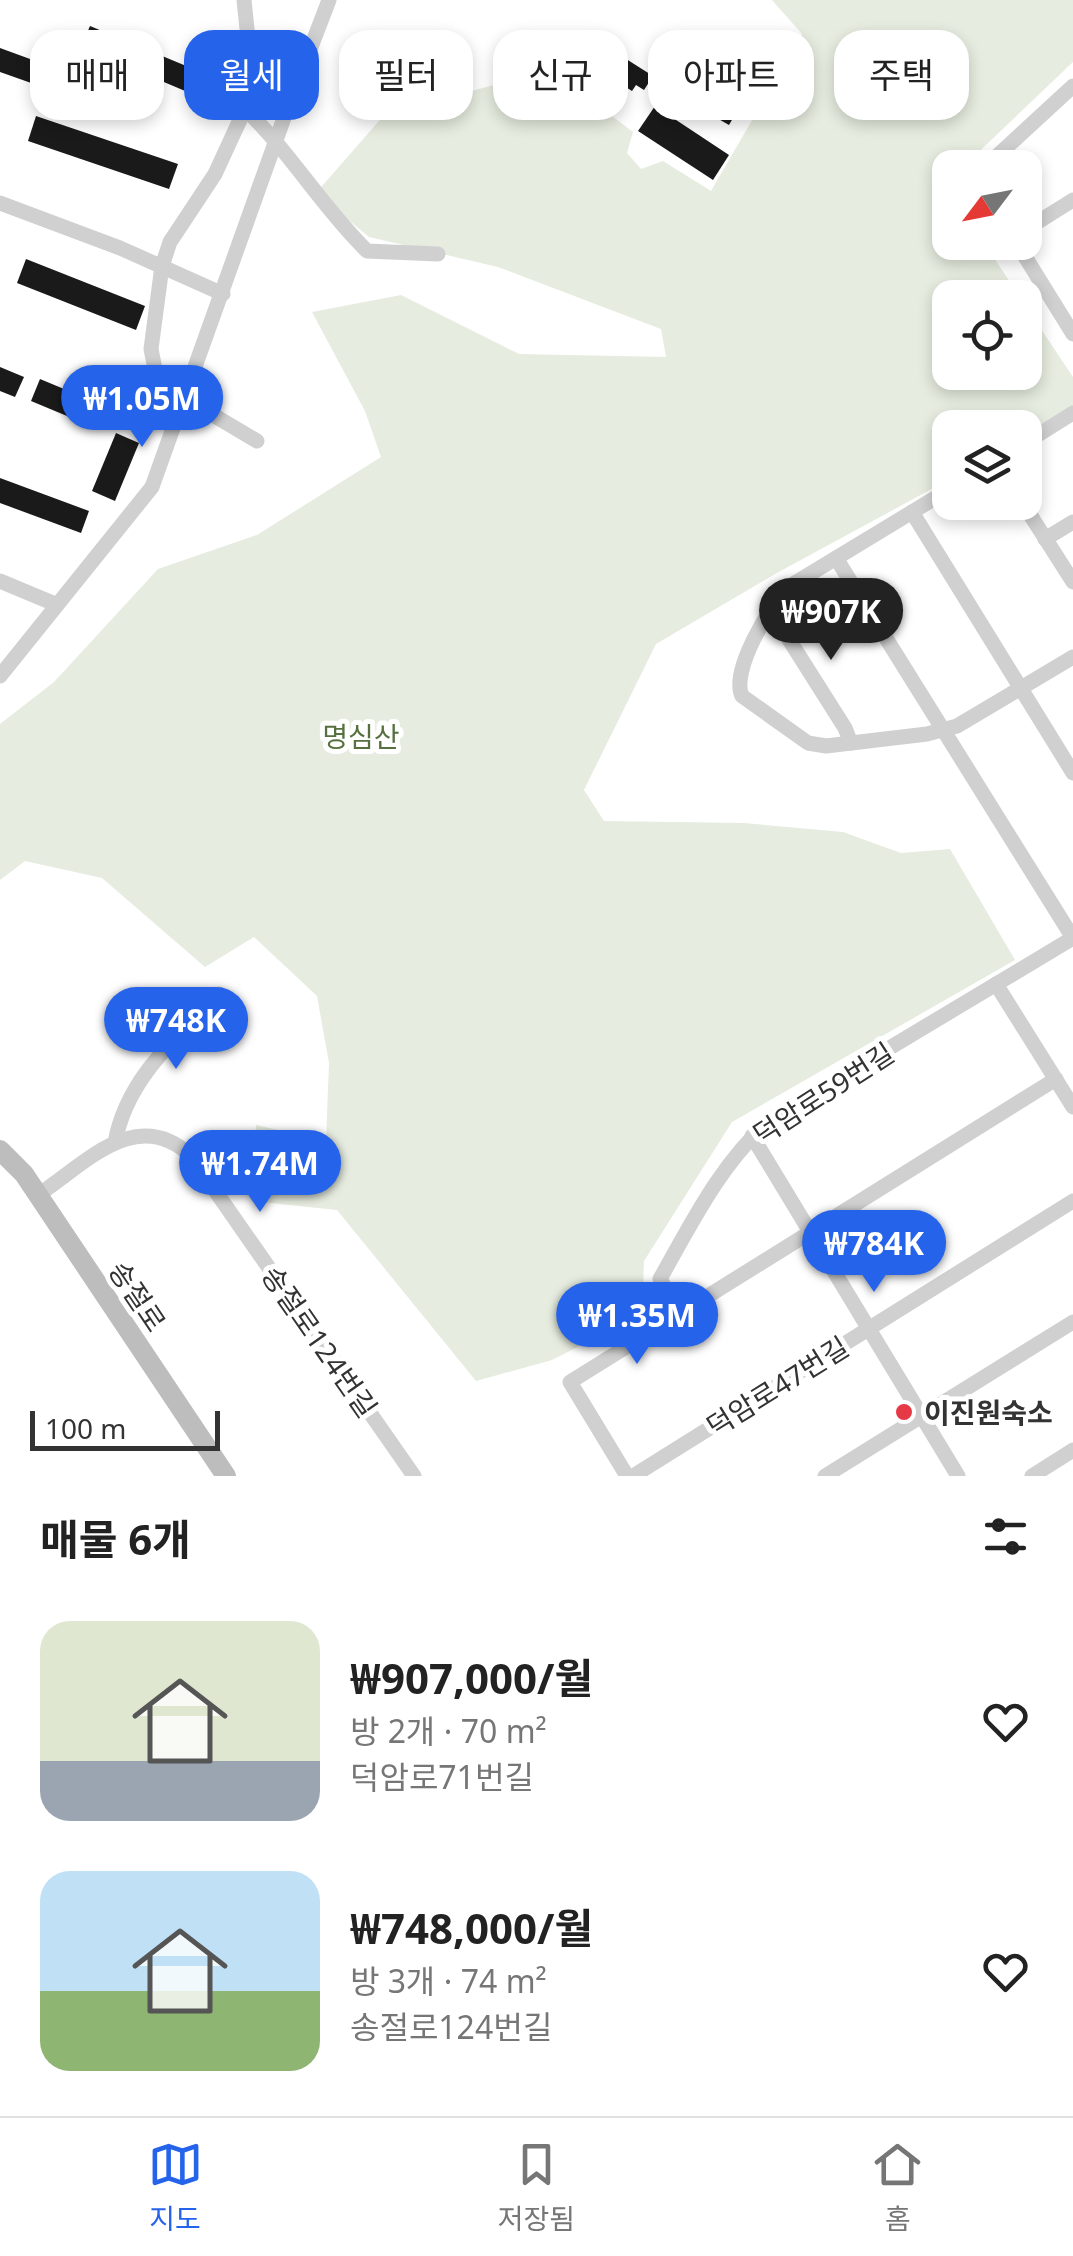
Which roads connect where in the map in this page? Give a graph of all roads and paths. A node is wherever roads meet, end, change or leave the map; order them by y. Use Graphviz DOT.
graph roads {
  1 [pos="244,0"];
  2 [pos="329,0"];
  3 [pos="247,30"];
  4 [pos="1073,86"];
  5 [pos="240,120"];
  6 [pos="256,120"];
  7 [pos="276,140"];
  8 [pos="1004,150"];
  9 [pos="1073,200"];
  10 [pos="0,203"];
  11 [pos="1042,219"];
  12 [pos="438,254"];
  13 [pos="1029,260"];
  14 [pos="162,266"];
  15 [pos="223,294"];
  16 [pos="1068,312"];
  17 [pos="1073,334"];
  18 [pos="184,399"];
  19 [pos="1073,413"];
  20 [pos="1042,432"];
  21 [pos="257,441"];
  22 [pos="932,500"];
  23 [pos="912,512"];
  24 [pos="1033,520"];
  25 [pos="1073,522"];
  26 [pos="1045,540"];
  27 [pos="836,558"];
  28 [pos="0,581"];
  29 [pos="1073,582"];
  30 [pos="56,604"];
  31 [pos="768,608"];
  32 [pos="1073,657"];
  33 [pos="0,676"];
  34 [pos="1022,690"];
  35 [pos="944,731"];
  36 [pos="851,743"];
  37 [pos="1073,773"];
  38 [pos="1073,938"];
  39 [pos="996,984"];
  40 [pos="219,994"];
  41 [pos="1056,1079"];
  42 [pos="1073,1106"];
  43 [pos="752,1136"];
  44 [pos="115,1143"];
  45 [pos="0,1150"];
  46 [pos="38,1195"];
  47 [pos="1073,1201"];
  48 [pos="810,1234"];
  49 [pos="681,1314"];
  50 [pos="1073,1322"];
  51 [pos="868,1329"];
  52 [pos="921,1416"];
  53 [pos="1073,1450"];
  54 [pos="226,1476"];
  55 [pos="414,1476"];
  56 [pos="630,1476"];
  57 [pos="825,1476"];
  58 [pos="958,1476"];
  59 [pos="1032,1476"];
  1 -- 3 [label="street"];
  2 -- 7 [label="street"];
  4 -- 8 [label="street"];
  5 -- 14 [label="street"];
  6 -- 7 [label="street"];
  7 -- 12 [label="street"];
  7 -- 15 [label="street"];
  9 -- 11 [label="street"];
  10 -- 14 [label="street"];
  13 -- 16 [label="street"];
  14 -- 15 [label="street"];
  14 -- 18 [label="street"];
  15 -- 18 [label="street"];
  16 -- 17 [label="street"];
  18 -- 21 [label="street"];
  18 -- 30 [label="street"];
  19 -- 20 [label="street"];
  22 -- 23 [label="street"];
  23 -- 27 [label="street"];
  23 -- 34 [label="street"];
  24 -- 26 [label="street"];
  25 -- 26 [label="street"];
  26 -- 29 [label="street"];
  27 -- 31 [label="street"];
  27 -- 35 [label="street, 덕암로59번길"];
  28 -- 30 [label="street"];
  30 -- 33 [label="street"];
  31 -- 36 [label="street"];
  31 -- 36 [label="street"];
  32 -- 34 [label="street"];
  34 -- 35 [label="street"];
  34 -- 37 [label="street"];
  35 -- 36 [label="street"];
  35 -- 38 [label="street, 덕암로59번길"];
  38 -- 39 [label="street, 덕암로59번길"];
  39 -- 41 [label="street"];
  39 -- 43 [label="street, 덕암로59번길"];
  40 -- 44 [label="street"];
  41 -- 42 [label="street"];
  41 -- 48 [label="street"];
  43 -- 48 [label="street"];
  43 -- 49 [label="street, 덕암로59번길"];
  44 -- 46 [label="street, 송절로124번길"];
  44 -- 55 [label="street, 송절로124번길"];
  45 -- 46 [label="street, 송절로"];
  46 -- 54 [label="street, 송절로"];
  47 -- 51 [label="street, 덕암로47번길"];
  48 -- 49 [label="street"];
  48 -- 51 [label="street"];
  49 -- 56 [label="street"];
  50 -- 52 [label="street"];
  51 -- 52 [label="street"];
  51 -- 56 [label="street, 덕암로47번길"];
  52 -- 57 [label="street"];
  52 -- 58 [label="street"];
  53 -- 59 [label="street"];
}
